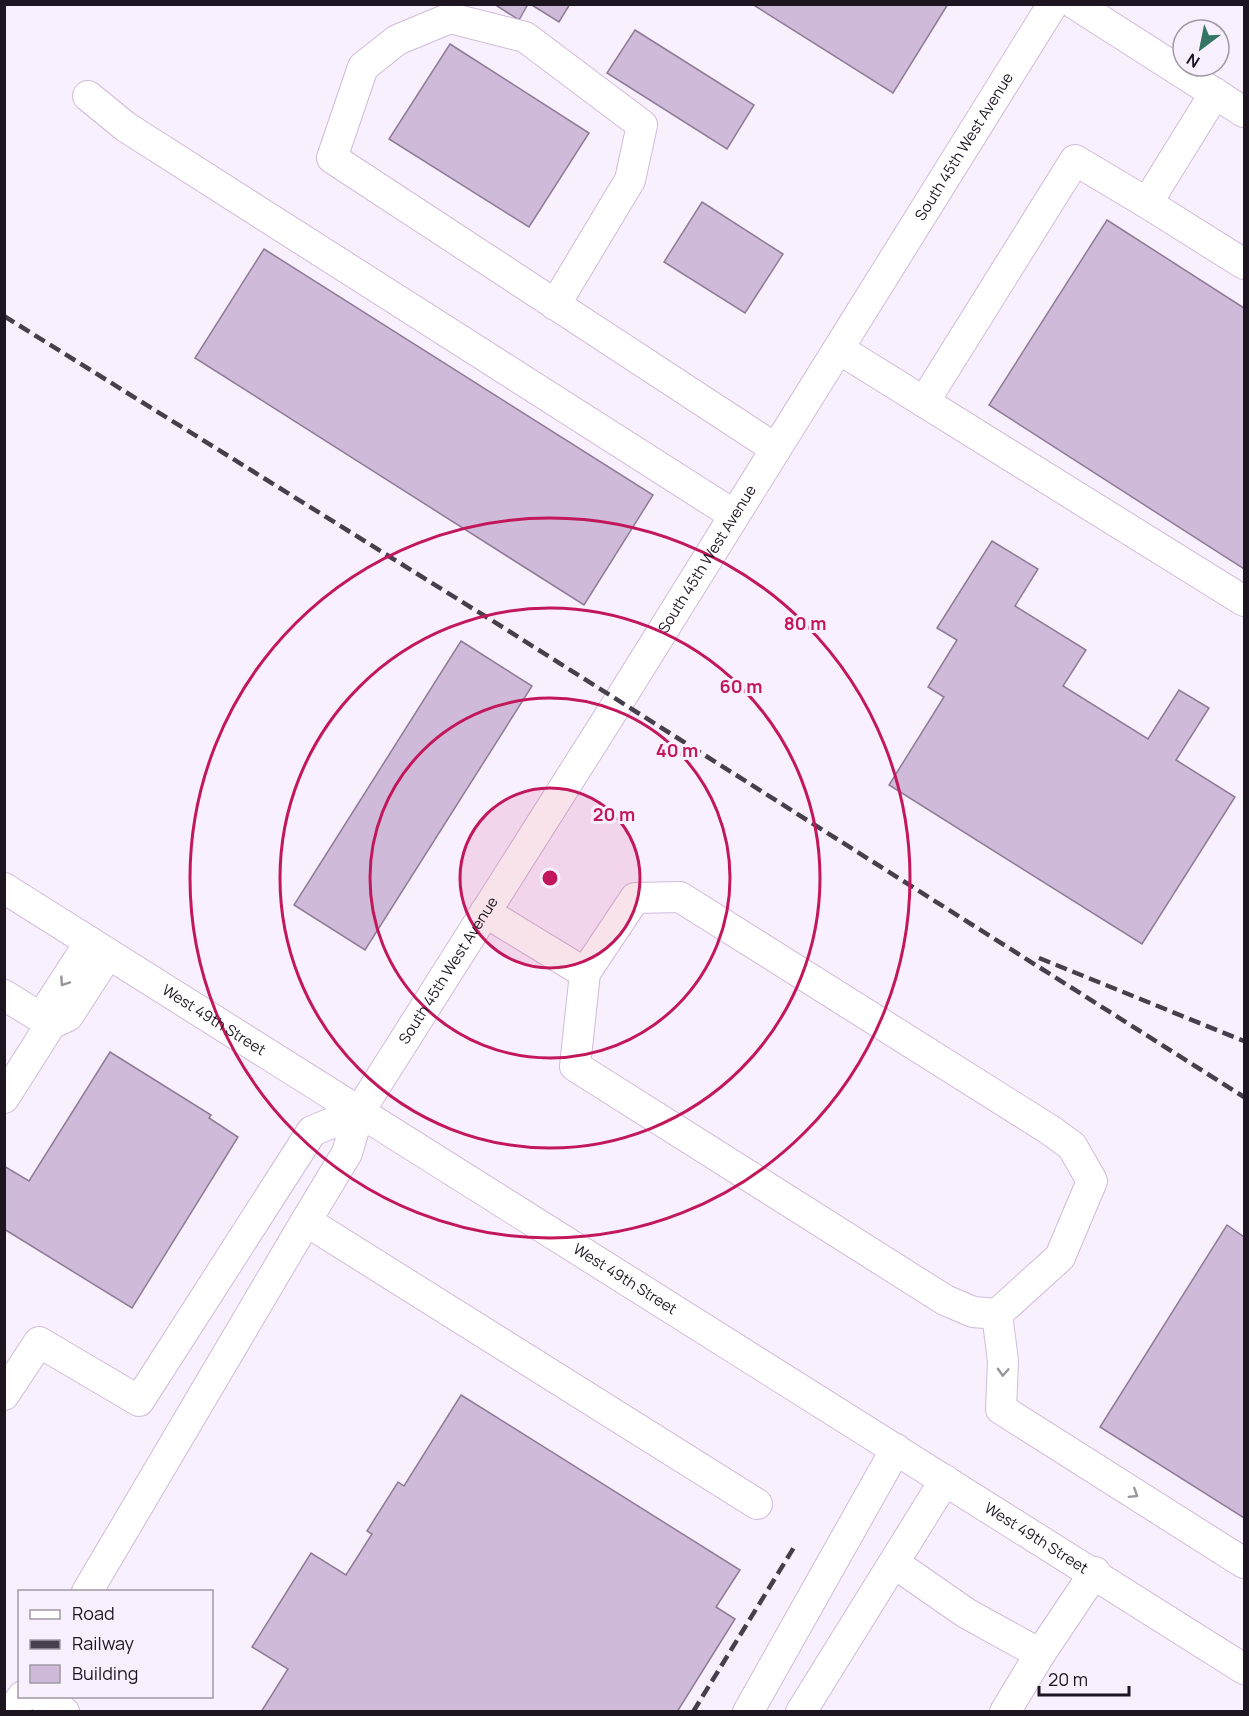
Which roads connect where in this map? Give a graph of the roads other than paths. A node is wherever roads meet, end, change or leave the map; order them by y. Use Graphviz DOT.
graph roads {
  1 [pos="1053,4"];
  2 [pos="1076,4"];
  3 [pos="1215,93"];
  4 [pos="88,96"];
  5 [pos="1245,112"];
  6 [pos="1147,203"];
  7 [pos="1245,264"];
  8 [pos="555,305"];
  9 [pos="839,349"];
  10 [pos="924,402"];
  11 [pos="776,449"];
  12 [pos="734,515"];
  13 [pos="1245,601"];
  14 [pos="4,888"];
  15 [pos="485,912"];
  16 [pos="99,948"];
  17 [pos="585,973"];
  18 [pos="4,995"];
  19 [pos="51,1024"];
  20 [pos="4,1098"];
  21 [pos="359,1112"];
  22 [pos="306,1221"];
  23 [pos="997,1314"];
  24 [pos="4,1395"];
  25 [pos="896,1449"];
  26 [pos="945,1480"];
  27 [pos="757,1504"];
  28 [pos="894,1563"];
  29 [pos="1245,1563"];
  30 [pos="1095,1572"];
  31 [pos="88,1590"];
  32 [pos="1040,1654"];
  33 [pos="1245,1669"];
  34 [pos="22,1698"];
  35 [pos="43,1698"];
  36 [pos="11,1712"];
  37 [pos="64,1712"];
  38 [pos="748,1712"];
  39 [pos="801,1712"];
  40 [pos="1005,1712"];
  1 -- 9 [label="street, South 45th West Avenue"];
  2 -- 3 [label="street"];
  3 -- 5 [label="street"];
  3 -- 6 [label="street"];
  4 -- 12 [label="street"];
  6 -- 7 [label="street"];
  6 -- 10 [label="street"];
  8 -- 8 [label="street"];
  8 -- 11 [label="street"];
  9 -- 10 [label="street"];
  9 -- 11 [label="street, South 45th West Avenue"];
  10 -- 13 [label="street"];
  11 -- 12 [label="street, South 45th West Avenue"];
  12 -- 15 [label="street, South 45th West Avenue"];
  14 -- 16 [label="street, West 49th Street"];
  15 -- 17 [label="street"];
  15 -- 21 [label="street, South 45th West Avenue"];
  16 -- 19 [label="street"];
  16 -- 21 [label="street, West 49th Street"];
  17 -- 23 [label="street"];
  17 -- 23 [label="street"];
  18 -- 19 [label="street"];
  19 -- 20 [label="street"];
  21 -- 22 [label="street, South 45th West Avenue"];
  21 -- 24 [label="street"];
  21 -- 25 [label="street, West 49th Street"];
  22 -- 27 [label="street"];
  22 -- 31 [label="street, South 45th West Avenue"];
  23 -- 29 [label="street, one-way"];
  25 -- 26 [label="street, West 49th Street"];
  25 -- 38 [label="street"];
  26 -- 28 [label="street"];
  26 -- 30 [label="street, West 49th Street"];
  28 -- 32 [label="street"];
  28 -- 39 [label="street"];
  30 -- 32 [label="street"];
  30 -- 33 [label="street, West 49th Street"];
  32 -- 40 [label="street"];
  34 -- 36 [label="street"];
  35 -- 37 [label="street"];
}
